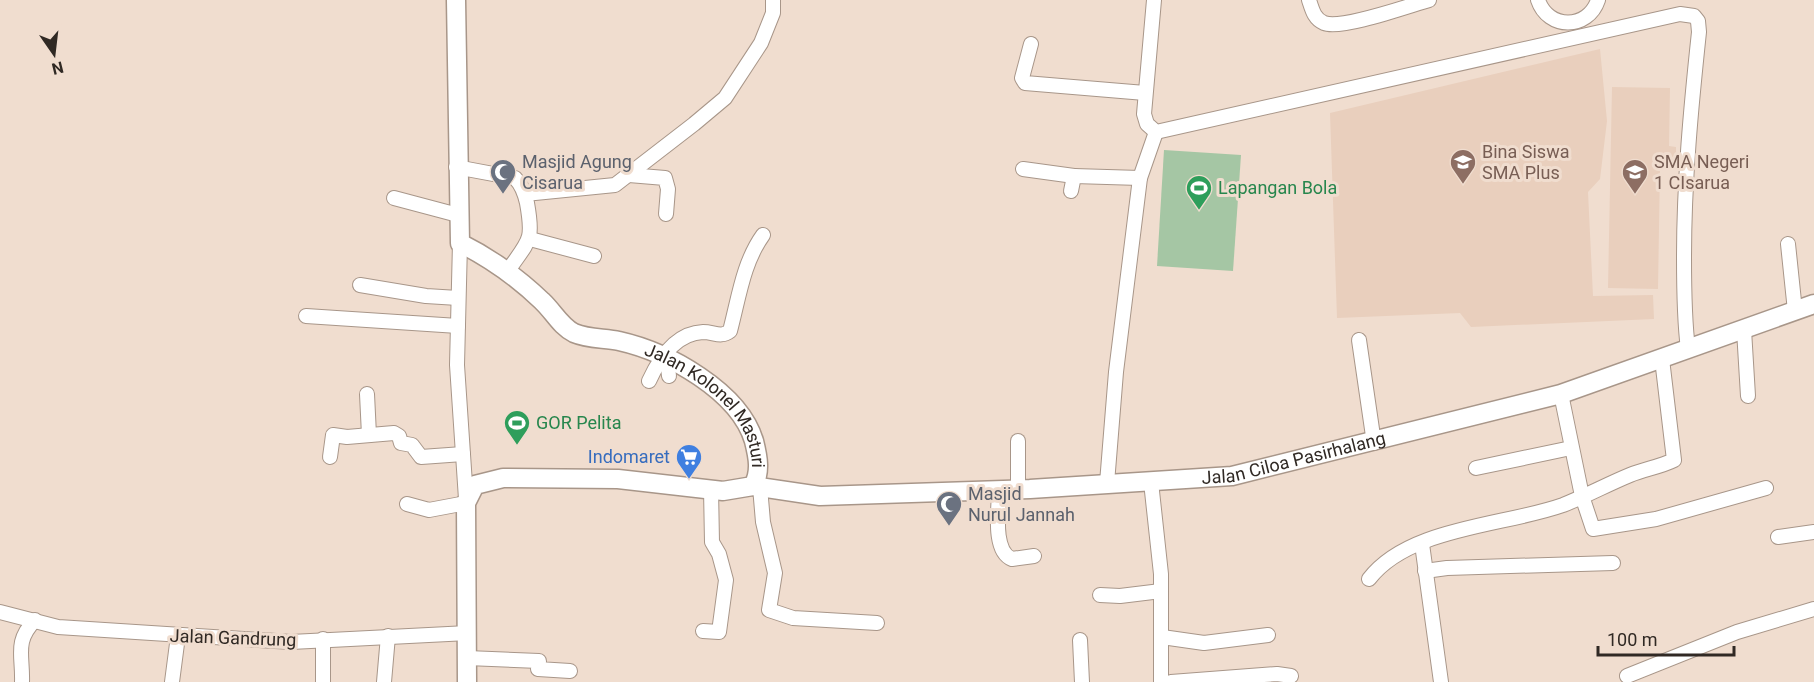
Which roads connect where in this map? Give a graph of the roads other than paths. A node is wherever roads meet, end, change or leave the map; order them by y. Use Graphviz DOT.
graph roads {
  1 [pos="456,0"];
  2 [pos="773,0"];
  3 [pos="1309,0"];
  4 [pos="1429,0"];
  5 [pos="1538,0"];
  6 [pos="1599,0"];
  7 [pos="1151,1"];
  8 [pos="1679,7"];
  9 [pos="1031,44"];
  10 [pos="1145,93"];
  11 [pos="1156,132"];
  12 [pos="456,167"];
  13 [pos="1023,169"];
  14 [pos="629,175"];
  15 [pos="1074,176"];
  16 [pos="1140,178"];
  17 [pos="1071,191"];
  18 [pos="525,194"];
  19 [pos="394,198"];
  20 [pos="666,214"];
  21 [pos="458,215"];
  22 [pos="763,235"];
  23 [pos="530,238"];
  24 [pos="460,243"];
  25 [pos="1788,244"];
  26 [pos="594,256"];
  27 [pos="507,272"];
  28 [pos="360,285"];
  29 [pos="458,298"];
  30 [pos="1814,304"];
  31 [pos="1795,311"];
  32 [pos="306,316"];
  33 [pos="458,326"];
  34 [pos="1744,330"];
  35 [pos="1359,340"];
  36 [pos="1688,349"];
  37 [pos="1662,359"];
  38 [pos="666,364"];
  39 [pos="649,381"];
  40 [pos="367,394"];
  41 [pos="1561,394"];
  42 [pos="1748,396"];
  43 [pos="369,435"];
  44 [pos="1018,441"];
  45 [pos="1374,442"];
  46 [pos="1571,448"];
  47 [pos="463,454"];
  48 [pos="330,457"];
  49 [pos="1476,468"];
  50 [pos="1151,482"];
  51 [pos="1107,483"];
  52 [pos="757,486"];
  53 [pos="1766,488"];
  54 [pos="711,489"];
  55 [pos="1018,489"];
  56 [pos="999,490"];
  57 [pos="1582,496"];
  58 [pos="466,501"];
  59 [pos="406,504"];
  60 [pos="1814,532"];
  61 [pos="1778,537"];
  62 [pos="1422,544"];
  63 [pos="1034,556"];
  64 [pos="1613,563"];
  65 [pos="1425,571"];
  66 [pos="1369,579"];
  67 [pos="1161,591"];
  68 [pos="1100,595"];
  69 [pos="1814,609"];
  70 [pos="0,612"];
  71 [pos="35,620"];
  72 [pos="877,623"];
  73 [pos="703,632"];
  74 [pos="468,633"];
  75 [pos="1268,635"];
  76 [pos="178,636"];
  77 [pos="388,636"];
  78 [pos="1162,637"];
  79 [pos="323,639"];
  80 [pos="1080,640"];
  81 [pos="467,658"];
  82 [pos="570,671"];
  83 [pos="1291,676"];
  84 [pos="1627,676"];
  85 [pos="22,682"];
  86 [pos="172,682"];
  87 [pos="323,682"];
  88 [pos="384,682"];
  89 [pos="467,682"];
  90 [pos="1082,682"];
  91 [pos="1161,682"];
  92 [pos="1171,682"];
  93 [pos="1441,682"];
  1 -- 12 [label="main road"];
  2 -- 14 [label="street"];
  3 -- 4 [label="street"];
  5 -- 6 [label="street"];
  7 -- 10 [label="street"];
  8 -- 11 [label="street"];
  8 -- 36 [label="street"];
  9 -- 10 [label="street"];
  10 -- 11 [label="street"];
  11 -- 16 [label="street"];
  12 -- 18 [label="street"];
  12 -- 21 [label="main road"];
  13 -- 15 [label="street"];
  14 -- 18 [label="street"];
  14 -- 20 [label="street"];
  15 -- 16 [label="street"];
  15 -- 17 [label="street"];
  16 -- 51 [label="street"];
  18 -- 23 [label="street"];
  19 -- 21 [label="street"];
  21 -- 24 [label="main road"];
  22 -- 38 [label="street"];
  23 -- 26 [label="street"];
  23 -- 27 [label="street"];
  24 -- 27 [label="main road, Jalan Kolonel Masturi"];
  24 -- 29 [label="street"];
  25 -- 31 [label="street"];
  27 -- 38 [label="main road, Jalan Kolonel Masturi"];
  28 -- 29 [label="street"];
  29 -- 33 [label="street"];
  30 -- 31 [label="main road, Jalan Ciloa Pasirhalang"];
  31 -- 34 [label="main road, Jalan Ciloa Pasirhalang"];
  32 -- 33 [label="street"];
  33 -- 47 [label="street"];
  34 -- 36 [label="main road, Jalan Ciloa Pasirhalang"];
  34 -- 42 [label="street"];
  35 -- 45 [label="street"];
  36 -- 37 [label="main road, Jalan Ciloa Pasirhalang"];
  37 -- 41 [label="main road, Jalan Ciloa Pasirhalang"];
  37 -- 57 [label="street"];
  38 -- 39 [label="street"];
  38 -- 52 [label="main road, Jalan Kolonel Masturi"];
  40 -- 43 [label="street"];
  41 -- 45 [label="main road, Jalan Ciloa Pasirhalang"];
  41 -- 46 [label="street"];
  43 -- 47 [label="street"];
  43 -- 48 [label="street"];
  44 -- 55 [label="street"];
  45 -- 50 [label="main road, Jalan Ciloa Pasirhalang"];
  46 -- 49 [label="street"];
  46 -- 57 [label="street"];
  47 -- 58 [label="street"];
  50 -- 51 [label="main road, Jalan Ciloa Pasirhalang"];
  50 -- 67 [label="street"];
  51 -- 55 [label="main road, Jalan Ciloa Pasirhalang"];
  52 -- 54 [label="main road, Jalan Kolonel Masturi"];
  52 -- 56 [label="main road, Jalan Ciloa Pasirhalang"];
  52 -- 72 [label="street"];
  53 -- 57 [label="street"];
  54 -- 58 [label="main road, Jalan Kolonel Masturi"];
  54 -- 73 [label="street"];
  55 -- 56 [label="main road, Jalan Ciloa Pasirhalang"];
  56 -- 63 [label="street"];
  57 -- 62 [label="street"];
  58 -- 59 [label="street"];
  58 -- 74 [label="main road"];
  60 -- 61 [label="street"];
  62 -- 65 [label="street"];
  62 -- 66 [label="street"];
  64 -- 65 [label="street"];
  65 -- 93 [label="street"];
  67 -- 68 [label="street"];
  67 -- 78 [label="street"];
  69 -- 84 [label="street"];
  70 -- 71 [label="street, Jalan Gandrung"];
  71 -- 76 [label="street, Jalan Gandrung"];
  71 -- 85 [label="street"];
  74 -- 77 [label="street, Jalan Gandrung"];
  74 -- 81 [label="main road"];
  75 -- 78 [label="street"];
  76 -- 79 [label="street, Jalan Gandrung"];
  76 -- 86 [label="street"];
  77 -- 79 [label="street, Jalan Gandrung"];
  77 -- 88 [label="street"];
  78 -- 91 [label="street"];
  79 -- 87 [label="street"];
  80 -- 90 [label="street"];
  81 -- 82 [label="street"];
  81 -- 89 [label="main road"];
  83 -- 92 [label="street"];
}
